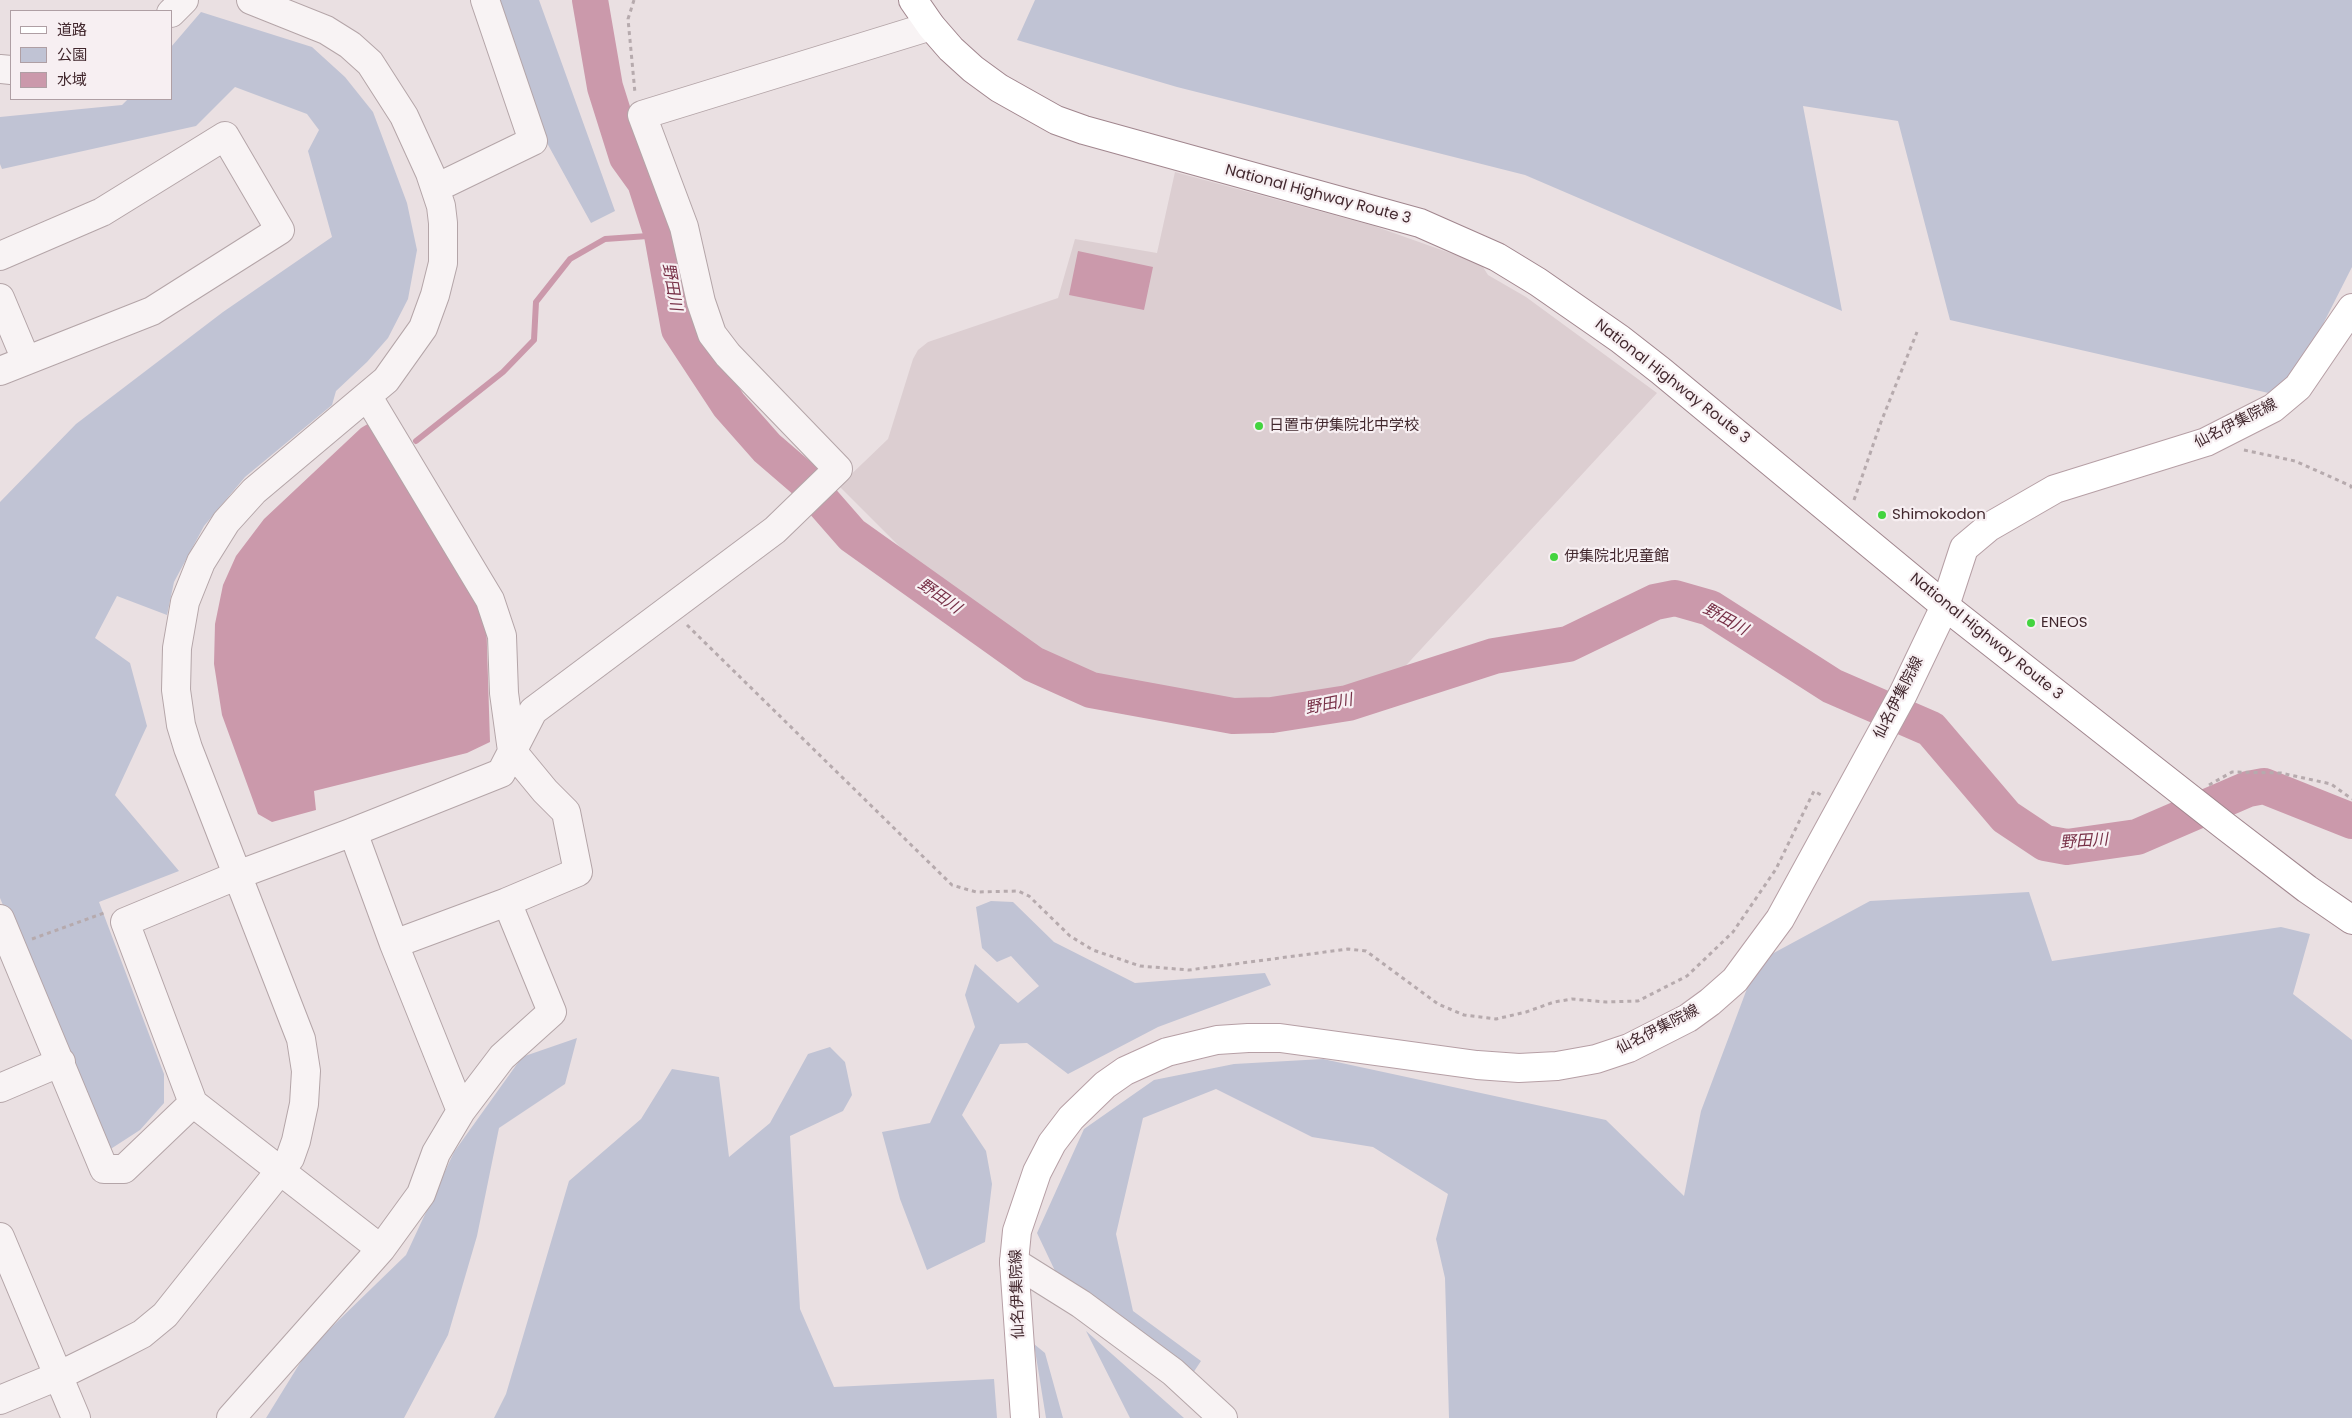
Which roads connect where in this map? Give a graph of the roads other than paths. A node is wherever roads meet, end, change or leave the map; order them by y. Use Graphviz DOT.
graph roads {
  1 [pos="184,0"];
  2 [pos="251,0"];
  3 [pos="485,0"];
  4 [pos="913,0"];
  5 [pos="172,13"];
  6 [pos="931,26"];
  7 [pos="436,188"];
  8 [pos="0,256"];
  9 [pos="0,298"];
  10 [pos="2352,308"];
  11 [pos="26,360"];
  12 [pos="0,371"];
  13 [pos="368,397"];
  14 [pos="1944,606"];
  15 [pos="512,751"];
  16 [pos="353,832"];
  17 [pos="238,875"];
  18 [pos="507,902"];
  19 [pos="0,919"];
  20 [pos="2352,920"];
  21 [pos="394,944"];
  22 [pos="61,1062"];
  23 [pos="0,1088"];
  24 [pos="193,1103"];
  25 [pos="461,1111"];
  26 [pos="282,1171"];
  27 [pos="0,1237"];
  28 [pos="381,1248"];
  29 [pos="1014,1262"];
  30 [pos="58,1376"];
  31 [pos="0,1400"];
  32 [pos="76,1418"];
  33 [pos="231,1418"];
  34 [pos="1024,1418"];
  35 [pos="1223,1418"];
  1 -- 5 [label="street"];
  2 -- 7 [label="street"];
  3 -- 7 [label="street"];
  4 -- 6 [label="main road, National Highway Route 3"];
  6 -- 14 [label="main road, National Highway Route 3"];
  6 -- 15 [label="street"];
  7 -- 13 [label="street"];
  8 -- 11 [label="street"];
  9 -- 11 [label="street"];
  10 -- 14 [label="main road, 仙名伊集院線"];
  11 -- 12 [label="street"];
  13 -- 15 [label="street"];
  13 -- 17 [label="street"];
  14 -- 20 [label="main road, National Highway Route 3"];
  14 -- 29 [label="main road, 仙名伊集院線"];
  15 -- 16 [label="street"];
  15 -- 18 [label="street"];
  16 -- 17 [label="street"];
  16 -- 21 [label="street"];
  17 -- 24 [label="street"];
  17 -- 26 [label="street"];
  18 -- 21 [label="street"];
  18 -- 25 [label="street"];
  19 -- 22 [label="street"];
  21 -- 25 [label="street"];
  22 -- 23 [label="street"];
  22 -- 24 [label="street"];
  24 -- 26 [label="street"];
  25 -- 28 [label="street"];
  26 -- 28 [label="street"];
  26 -- 30 [label="street"];
  27 -- 30 [label="street"];
  28 -- 33 [label="street"];
  29 -- 34 [label="main road, 仙名伊集院線"];
  29 -- 35 [label="street"];
  30 -- 31 [label="street"];
  30 -- 32 [label="street"];
}
